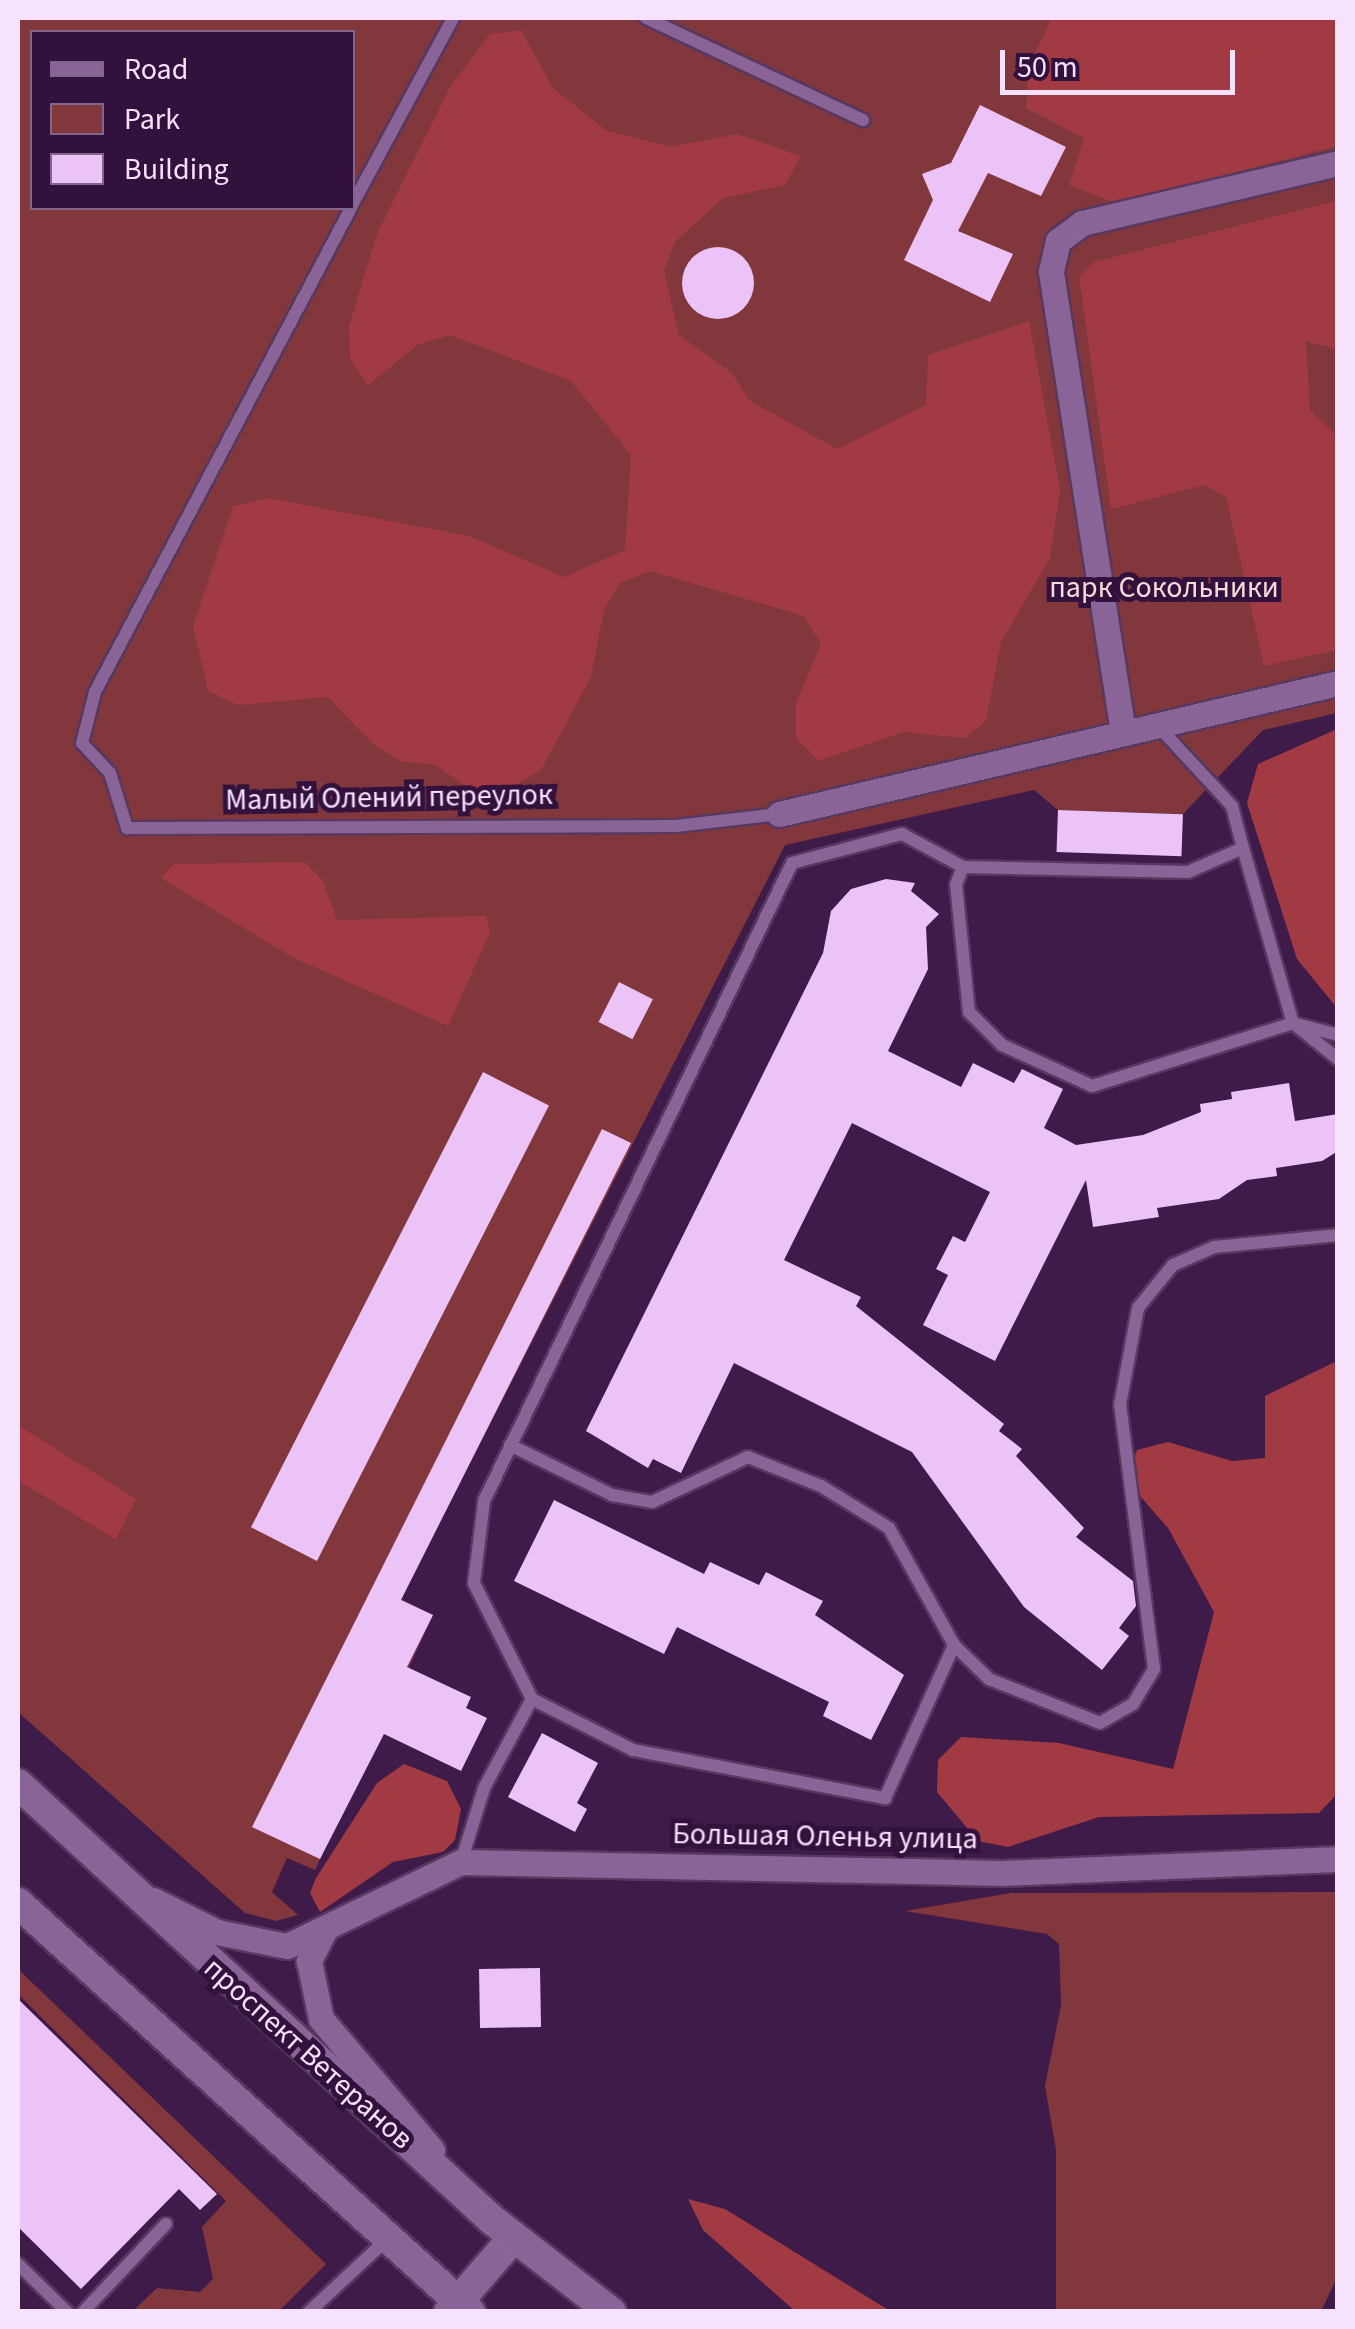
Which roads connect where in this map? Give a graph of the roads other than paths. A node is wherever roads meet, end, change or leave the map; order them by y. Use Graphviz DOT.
graph roads {
  1 [pos="453,18"];
  2 [pos="646,18"];
  3 [pos="862,120"];
  4 [pos="1338,163"];
  5 [pos="355,200"];
  6 [pos="350,210"];
  7 [pos="1338,683"];
  8 [pos="1157,724"];
  9 [pos="1122,732"];
  10 [pos="780,814"];
  11 [pos="1244,848"];
  12 [pos="963,866"];
  13 [pos="1293,1023"];
  14 [pos="1338,1035"];
  15 [pos="1338,1059"];
  16 [pos="1338,1235"];
  17 [pos="510,1445"];
  18 [pos="954,1645"];
  19 [pos="532,1699"];
  20 [pos="18,1784"];
  21 [pos="1338,1859"];
  22 [pos="461,1862"];
  23 [pos="127,1886"];
  24 [pos="18,1903"];
  25 [pos="327,1928"];
  26 [pos="166,2224"];
  27 [pos="502,2229"];
  28 [pos="384,2242"];
  29 [pos="18,2264"];
  30 [pos="459,2309"];
  31 [pos="67,2312"];
  32 [pos="83,2312"];
  33 [pos="309,2312"];
  34 [pos="611,2312"];
  1 -- 5 [label="lane, Малый Олений переулок"];
  2 -- 3 [label="lane"];
  4 -- 9 [label="street"];
  6 -- 10 [label="lane, Малый Олений переулок"];
  7 -- 8 [label="street, Малый Олений переулок"];
  8 -- 9 [label="street, Малый Олений переулок"];
  8 -- 11 [label="lane"];
  9 -- 10 [label="street, Малый Олений переулок"];
  11 -- 12 [label="lane"];
  11 -- 13 [label="lane"];
  12 -- 13 [label="lane"];
  12 -- 17 [label="lane"];
  13 -- 14 [label="lane"];
  13 -- 15 [label="lane"];
  16 -- 18 [label="lane"];
  17 -- 18 [label="lane"];
  17 -- 19 [label="lane"];
  18 -- 19 [label="lane"];
  19 -- 22 [label="lane"];
  20 -- 23 [label="main road, проспект Ветеранов"];
  21 -- 22 [label="street, Большая Оленья улица"];
  22 -- 25 [label="street, Большая Оленья улица"];
  23 -- 25 [label="street, Большая Оленья улица"];
  23 -- 27 [label="main road, проспект Ветеранов"];
  24 -- 28 [label="main road"];
  25 -- 27 [label="street"];
  26 -- 32 [label="lane"];
  27 -- 30 [label="main road"];
  27 -- 34 [label="main road, проспект Ветеранов"];
  28 -- 30 [label="main road"];
  28 -- 33 [label="lane"];
  29 -- 31 [label="lane"];
}
